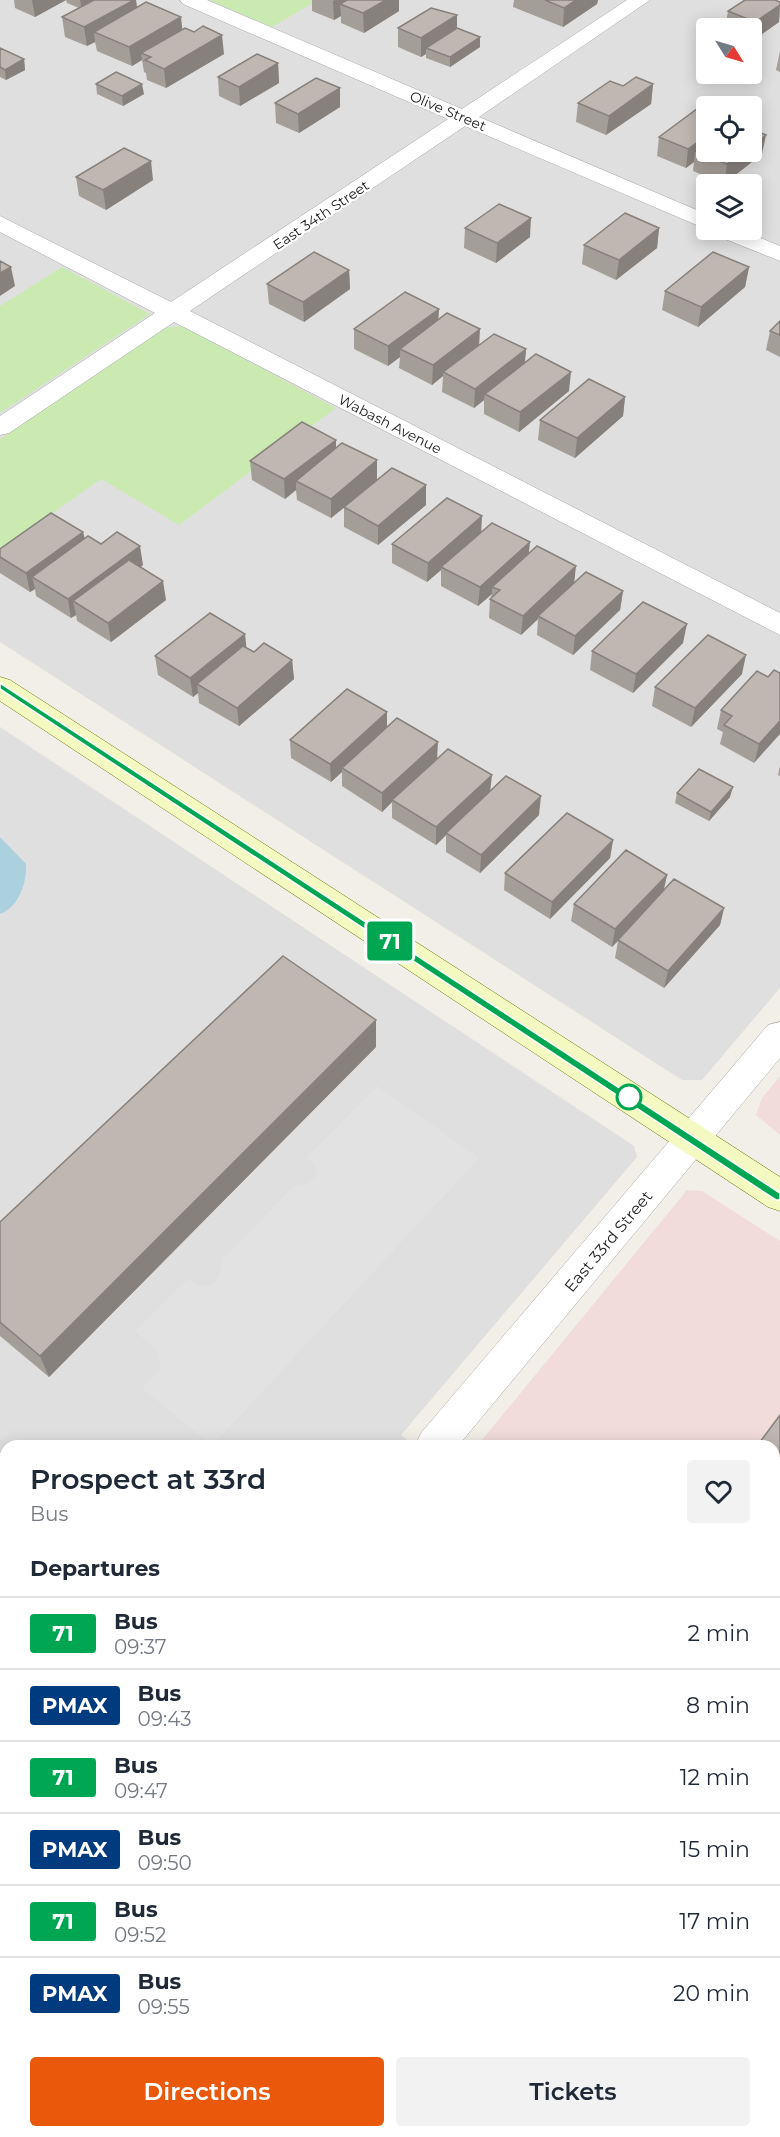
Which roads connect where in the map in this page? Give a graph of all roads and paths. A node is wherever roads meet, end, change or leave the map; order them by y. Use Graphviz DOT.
graph roads {
  1 [pos="190,0"];
  2 [pos="640,0"];
  3 [pos="466,118"];
  4 [pos="696,218"];
  5 [pos="0,223"];
  6 [pos="747,240"];
  7 [pos="780,254"];
  8 [pos="174,313"];
  9 [pos="0,427"];
  10 [pos="780,625"];
  11 [pos="0,687"];
  12 [pos="780,1035"];
  13 [pos="693,1139"];
  14 [pos="780,1196"];
  15 [pos="439,1440"];
  1 -- 3 [label="street, Olive Street"];
  2 -- 3 [label="street, East 34th Street"];
  3 -- 4 [label="street, Olive Street"];
  3 -- 8 [label="street, East 34th Street"];
  5 -- 8 [label="street, Wabash Avenue"];
  6 -- 7 [label="street"];
  8 -- 9 [label="street, East 34th Street"];
  8 -- 10 [label="street, Wabash Avenue"];
  11 -- 13 [label="main road"];
  12 -- 13 [label="street, East 33rd Street"];
  13 -- 14 [label="main road"];
  13 -- 15 [label="street, East 33rd Street"];
}
